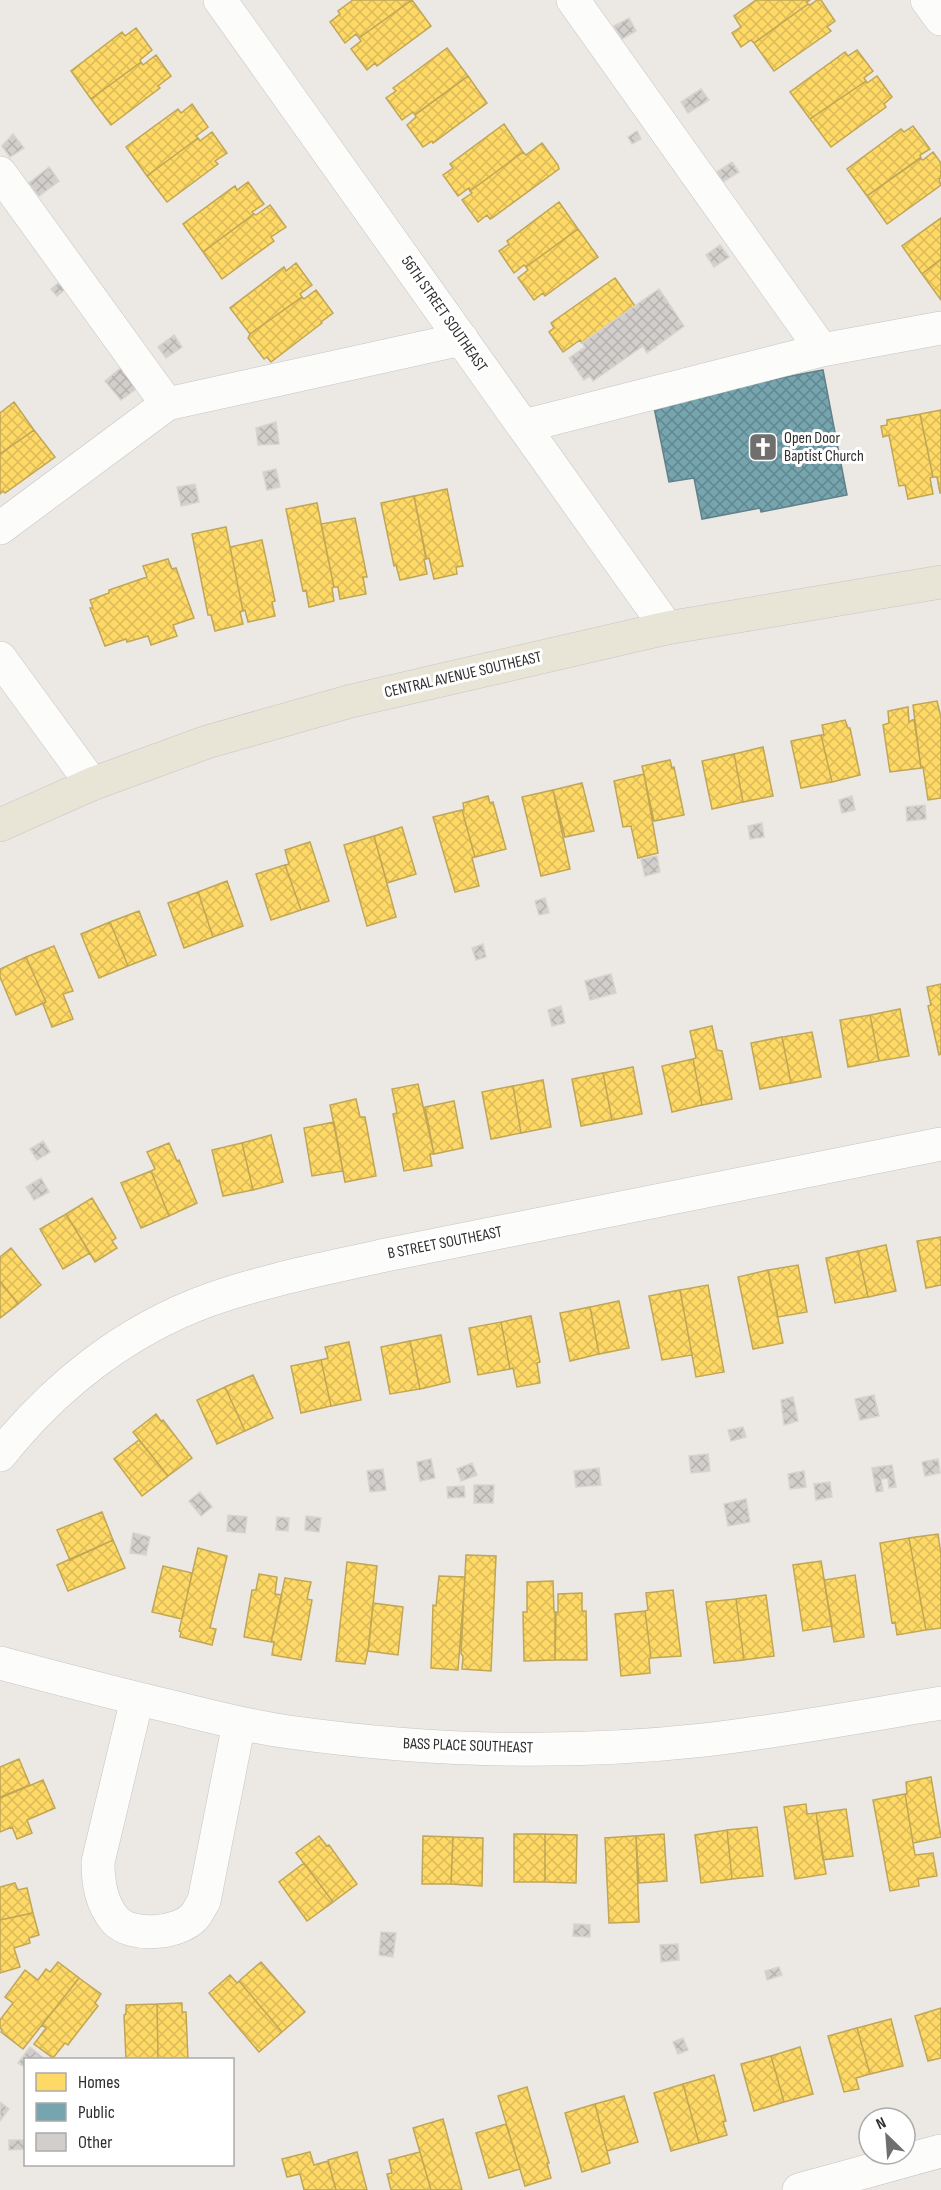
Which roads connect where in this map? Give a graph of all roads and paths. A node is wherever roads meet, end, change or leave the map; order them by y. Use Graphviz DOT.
graph roads {
  1 [pos="220,0"];
  2 [pos="573,0"];
  3 [pos="927,0"];
  4 [pos="941,19"];
  5 [pos="0,173"];
  6 [pos="941,328"];
  7 [pos="462,339"];
  8 [pos="822,350"];
  9 [pos="166,404"];
  10 [pos="524,426"];
  11 [pos="0,528"];
  12 [pos="941,582"];
  13 [pos="667,628"];
  14 [pos="0,658"];
  15 [pos="92,784"];
  16 [pos="0,825"];
  17 [pos="941,1144"];
  18 [pos="0,1455"];
  19 [pos="0,1663"];
  20 [pos="137,1699"];
  21 [pos="941,1703"];
  22 [pos="239,1723"];
  23 [pos="941,2151"];
  24 [pos="799,2190"];
  1 -- 7 [label="street, 56TH STREET SOUTHEAST"];
  2 -- 8 [label="street"];
  3 -- 4 [label="street"];
  5 -- 9 [label="street"];
  6 -- 8 [label="street"];
  7 -- 9 [label="street"];
  7 -- 10 [label="street, 56TH STREET SOUTHEAST"];
  8 -- 10 [label="street"];
  9 -- 11 [label="street"];
  10 -- 13 [label="street, 56TH STREET SOUTHEAST"];
  12 -- 13 [label="main road, CENTRAL AVENUE SOUTHEAST"];
  13 -- 15 [label="main road, CENTRAL AVENUE SOUTHEAST"];
  14 -- 15 [label="street"];
  15 -- 16 [label="main road, CENTRAL AVENUE SOUTHEAST"];
  17 -- 18 [label="street, B STREET SOUTHEAST"];
  19 -- 20 [label="street, BASS PLACE SOUTHEAST"];
  20 -- 22 [label="street, BASS PLACE SOUTHEAST"];
  20 -- 22 [label="street"];
  21 -- 22 [label="street, BASS PLACE SOUTHEAST"];
  23 -- 24 [label="street"];
}
